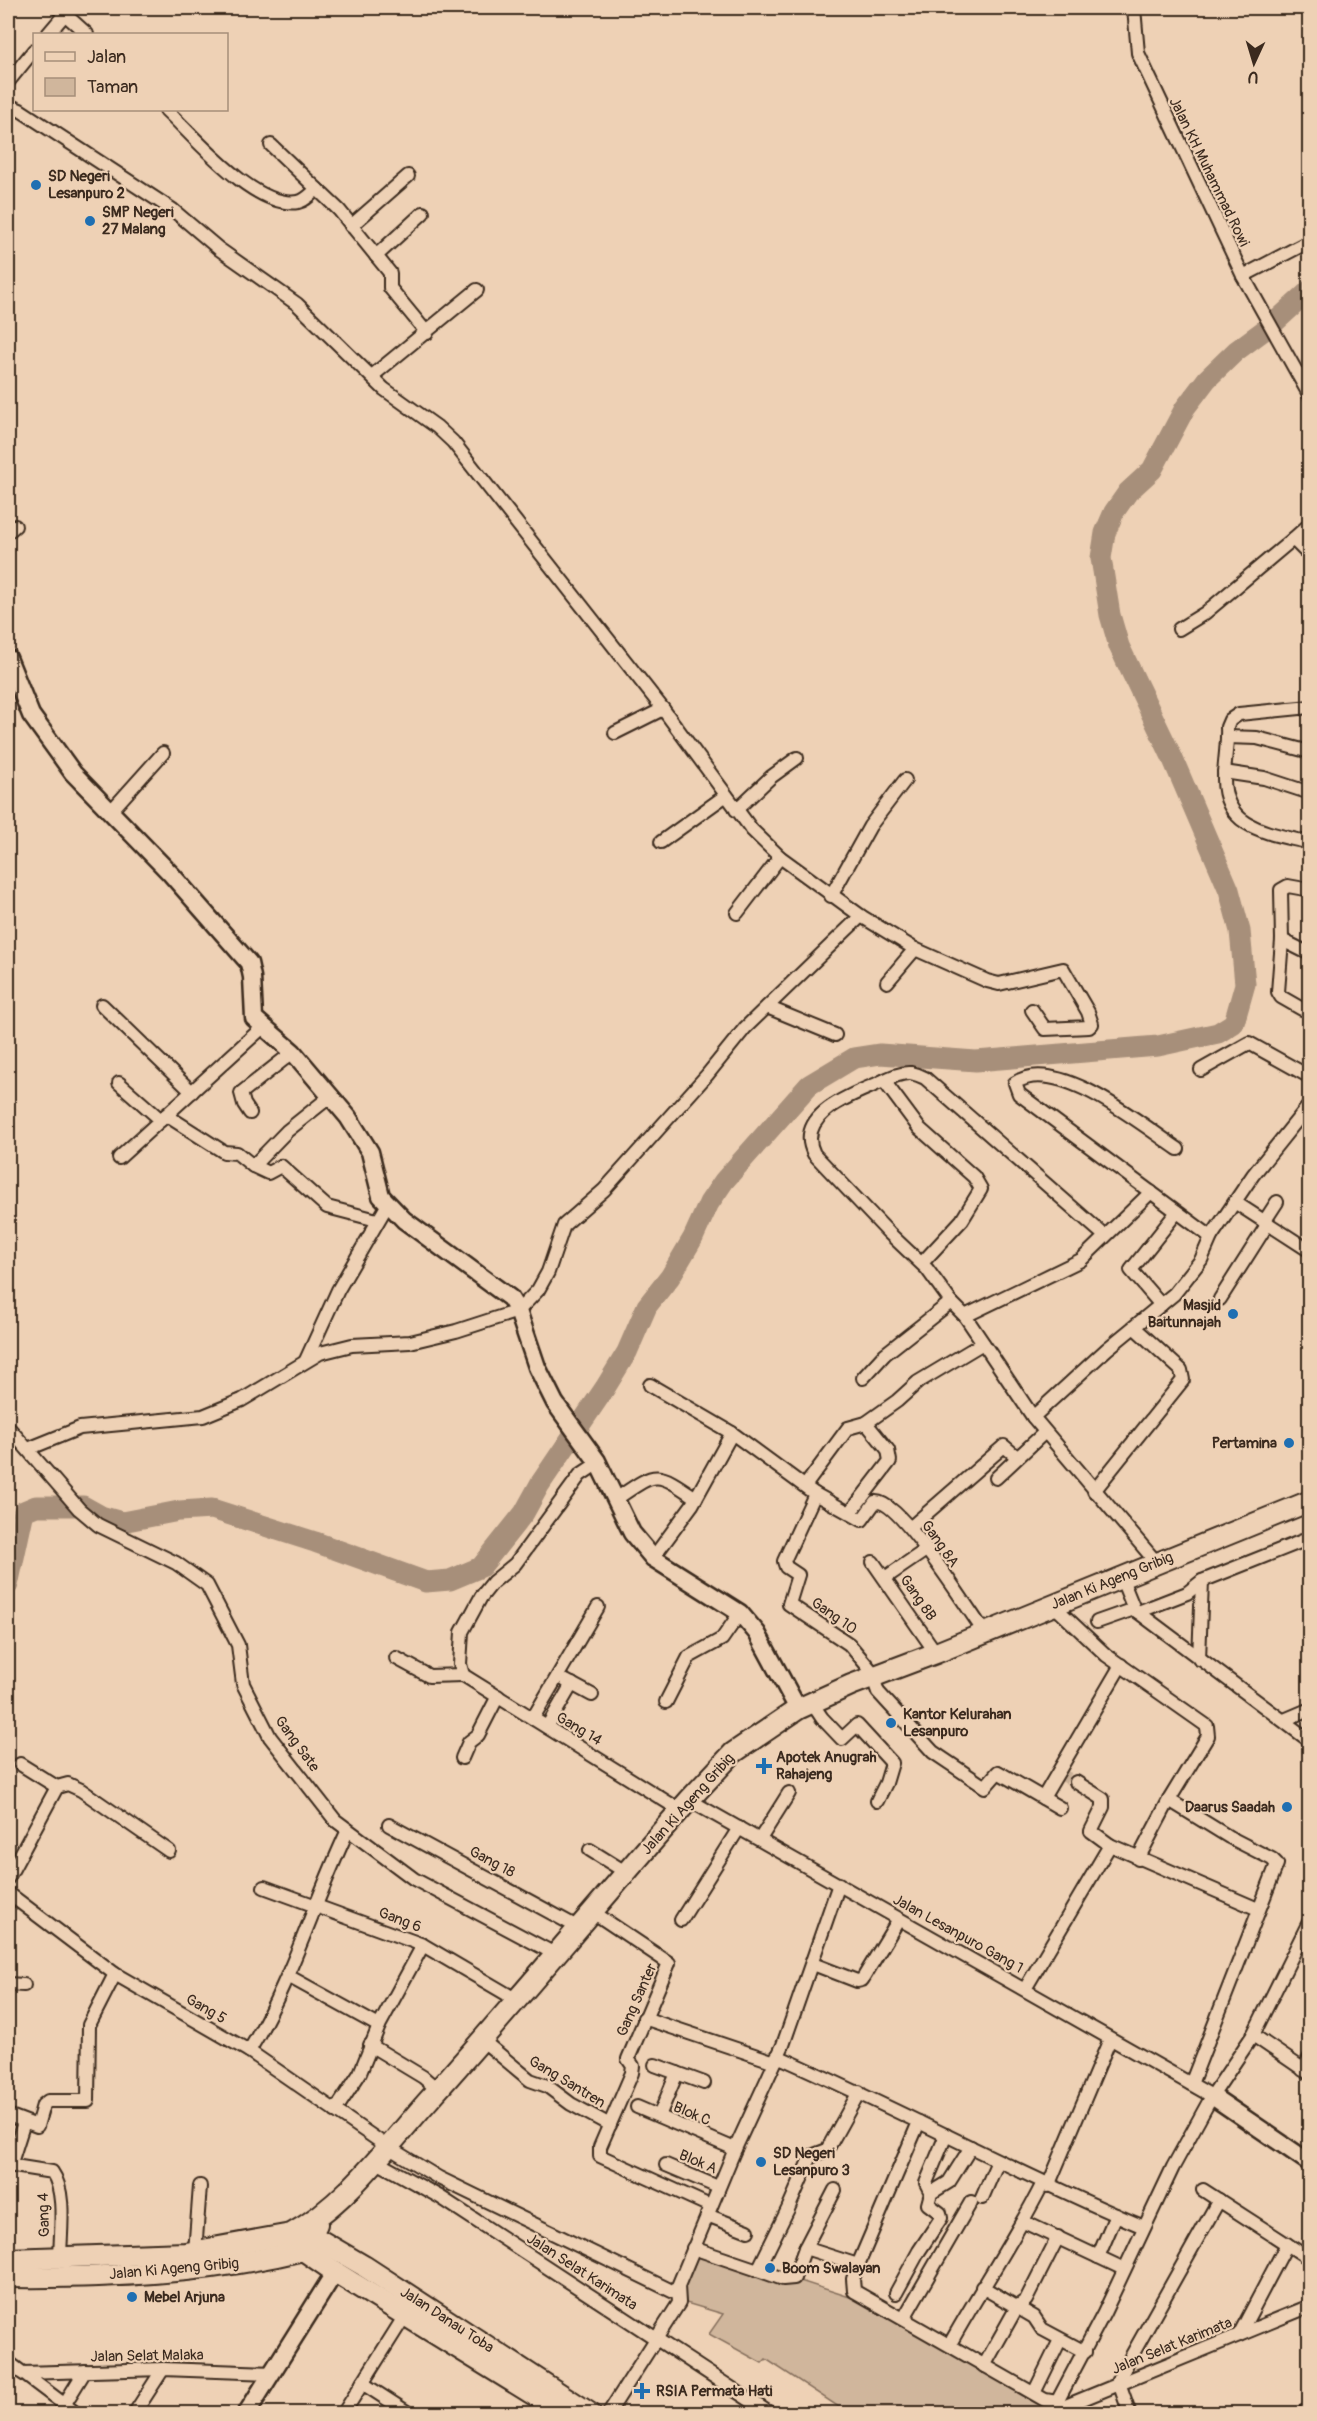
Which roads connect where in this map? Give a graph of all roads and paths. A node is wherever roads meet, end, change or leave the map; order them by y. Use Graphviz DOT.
graph roads {
  1 [pos="1134,8"];
  2 [pos="62,10"];
  3 [pos="49,33"];
  4 [pos="86,33"];
  5 [pos="33,51"];
  6 [pos="8,81"];
  7 [pos="8,105"];
  8 [pos="167,111"];
  9 [pos="272,145"];
  10 [pos="408,176"];
  11 [pos="317,189"];
  12 [pos="423,213"];
  13 [pos="351,226"];
  14 [pos="1310,241"];
  15 [pos="376,256"];
  16 [pos="1243,276"];
  17 [pos="477,290"];
  18 [pos="427,333"];
  19 [pos="372,376"];
  20 [pos="1310,396"];
  21 [pos="1310,524"];
  22 [pos="1293,539"];
  23 [pos="1310,556"];
  24 [pos="1179,629"];
  25 [pos="8,658"];
  26 [pos="1310,707"];
  27 [pos="663,710"];
  28 [pos="615,733"];
  29 [pos="1227,736"];
  30 [pos="1310,752"];
  31 [pos="163,753"];
  32 [pos="796,758"];
  33 [pos="1224,772"];
  34 [pos="905,780"];
  35 [pos="1310,793"];
  36 [pos="725,796"];
  37 [pos="736,810"];
  38 [pos="111,811"];
  39 [pos="661,842"];
  40 [pos="1310,843"];
  41 [pos="780,857"];
  42 [pos="1309,889"];
  43 [pos="831,896"];
  44 [pos="737,913"];
  45 [pos="861,916"];
  46 [pos="1282,940"];
  47 [pos="915,949"];
  48 [pos="1310,954"];
  49 [pos="887,982"];
  50 [pos="102,1005"];
  51 [pos="767,1007"];
  52 [pos="1302,1009"];
  53 [pos="1032,1010"];
  54 [pos="263,1027"];
  55 [pos="835,1035"];
  56 [pos="293,1052"];
  57 [pos="1201,1070"];
  58 [pos="1310,1077"];
  59 [pos="884,1081"];
  60 [pos="119,1083"];
  61 [pos="192,1092"];
  62 [pos="332,1095"];
  63 [pos="1310,1104"];
  64 [pos="250,1113"];
  65 [pos="164,1118"];
  66 [pos="1178,1149"];
  67 [pos="119,1158"];
  68 [pos="253,1166"];
  69 [pos="1151,1192"];
  70 [pos="1277,1202"];
  71 [pos="1236,1203"];
  72 [pos="388,1204"];
  73 [pos="1178,1212"];
  74 [pos="377,1220"];
  75 [pos="1265,1223"];
  76 [pos="1105,1236"];
  77 [pos="1211,1237"];
  78 [pos="1310,1251"];
  79 [pos="922,1263"];
  80 [pos="1220,1299"];
  81 [pos="951,1302"];
  82 [pos="1161,1305"];
  83 [pos="965,1316"];
  84 [pos="520,1317"];
  85 [pos="1135,1329"];
  86 [pos="983,1343"];
  87 [pos="306,1360"];
  88 [pos="863,1378"];
  89 [pos="650,1384"];
  90 [pos="1033,1417"];
  91 [pos="866,1424"];
  92 [pos="8,1427"];
  93 [pos="1045,1432"];
  94 [pos="732,1433"];
  95 [pos="28,1449"];
  96 [pos="1017,1457"];
  97 [pos="597,1462"];
  98 [pos="996,1478"];
  99 [pos="810,1490"];
  100 [pos="1094,1491"];
  101 [pos="696,1498"];
  102 [pos="616,1499"];
  103 [pos="1310,1501"];
  104 [pos="850,1513"];
  105 [pos="911,1527"];
  106 [pos="1310,1538"];
  107 [pos="926,1550"];
  108 [pos="653,1558"];
  109 [pos="873,1562"];
  110 [pos="1156,1562"];
  111 [pos="1121,1577"];
  112 [pos="885,1578"];
  113 [pos="1202,1581"];
  114 [pos="1053,1605"];
  115 [pos="598,1608"];
  116 [pos="1136,1611"];
  117 [pos="740,1612"];
  118 [pos="1097,1622"];
  119 [pos="985,1633"];
  120 [pos="936,1653"];
  121 [pos="396,1658"];
  122 [pos="1199,1659"];
  123 [pos="1120,1665"];
  124 [pos="463,1675"];
  125 [pos="557,1677"];
  126 [pos="872,1677"];
  127 [pos="572,1684"];
  128 [pos="592,1695"];
  129 [pos="498,1696"];
  130 [pos="666,1702"];
  131 [pos="805,1706"];
  132 [pos="1310,1709"];
  133 [pos="533,1718"];
  134 [pos="1284,1720"];
  135 [pos="547,1727"];
  136 [pos="1310,1741"];
  137 [pos="462,1758"];
  138 [pos="20,1764"];
  139 [pos="1076,1782"];
  140 [pos="57,1786"];
  141 [pos="789,1793"];
  142 [pos="1043,1798"];
  143 [pos="1169,1800"];
  144 [pos="877,1801"];
  145 [pos="685,1805"];
  146 [pos="1060,1808"];
  147 [pos="389,1825"];
  148 [pos="739,1828"];
  149 [pos="348,1830"];
  150 [pos="760,1839"];
  151 [pos="1110,1845"];
  152 [pos="169,1851"];
  153 [pos="590,1851"];
  154 [pos="1138,1859"];
  155 [pos="627,1873"];
  156 [pos="8,1878"];
  157 [pos="839,1884"];
  158 [pos="264,1887"];
  159 [pos="9,1898"];
  160 [pos="315,1904"];
  161 [pos="1258,1909"];
  162 [pos="593,1912"];
  163 [pos="899,1919"];
  164 [pos="681,1920"];
  165 [pos="1310,1920"];
  166 [pos="579,1928"];
  167 [pos="423,1945"];
  168 [pos="557,1955"];
  169 [pos="813,1964"];
  170 [pos="115,1974"];
  171 [pos="288,1976"];
  172 [pos="8,1984"];
  173 [pos="24,1985"];
  174 [pos="1025,1989"];
  175 [pos="517,2000"];
  176 [pos="644,2018"];
  177 [pos="379,2026"];
  178 [pos="1253,2035"];
  179 [pos="1110,2039"];
  180 [pos="482,2040"];
  181 [pos="370,2045"];
  182 [pos="249,2051"];
  183 [pos="1310,2057"];
  184 [pos="776,2059"];
  185 [pos="655,2065"];
  186 [pos="1306,2072"];
  187 [pos="677,2073"];
  188 [pos="704,2083"];
  189 [pos="1191,2084"];
  190 [pos="438,2090"];
  191 [pos="859,2092"];
  192 [pos="1212,2096"];
  193 [pos="637,2107"];
  194 [pos="335,2111"];
  195 [pos="8,2115"];
  196 [pos="659,2116"];
  197 [pos="24,2122"];
  198 [pos="919,2122"];
  199 [pos="610,2125"];
  200 [pos="946,2135"];
  201 [pos="972,2147"];
  202 [pos="735,2149"];
  203 [pos="381,2154"];
  204 [pos="998,2161"];
  205 [pos="1310,2163"];
  206 [pos="666,2165"];
  207 [pos="9,2166"];
  208 [pos="450,2182"];
  209 [pos="1046,2185"];
  210 [pos="200,2186"];
  211 [pos="718,2187"];
  212 [pos="835,2190"];
  213 [pos="1203,2190"];
  214 [pos="932,2193"];
  215 [pos="440,2197"];
  216 [pos="1219,2200"];
  217 [pos="708,2210"];
  218 [pos="1116,2215"];
  219 [pos="1024,2222"];
  220 [pos="1144,2227"];
  221 [pos="748,2231"];
  222 [pos="305,2234"];
  223 [pos="1058,2237"];
  224 [pos="1287,2244"];
  225 [pos="693,2248"];
  226 [pos="805,2248"];
  227 [pos="195,2252"];
  228 [pos="1098,2257"];
  229 [pos="8,2259"];
  230 [pos="60,2259"];
  231 [pos="1310,2259"];
  232 [pos="858,2265"];
  233 [pos="1124,2269"];
  234 [pos="758,2270"];
  235 [pos="335,2272"];
  236 [pos="8,2277"];
  237 [pos="982,2287"];
  238 [pos="678,2294"];
  239 [pos="896,2294"];
  240 [pos="1310,2306"];
  241 [pos="1017,2307"];
  242 [pos="406,2314"];
  243 [pos="904,2318"];
  244 [pos="1239,2335"];
  245 [pos="657,2339"];
  246 [pos="1060,2340"];
  247 [pos="950,2344"];
  248 [pos="1085,2352"];
  249 [pos="8,2362"];
  250 [pos="984,2366"];
  251 [pos="163,2369"];
  252 [pos="85,2371"];
  253 [pos="22,2373"];
  254 [pos="273,2373"];
  255 [pos="362,2383"];
  256 [pos="1117,2384"];
  257 [pos="1036,2389"];
  258 [pos="64,2405"];
  259 [pos="77,2414"];
  260 [pos="134,2414"];
  261 [pos="246,2414"];
  262 [pos="343,2414"];
  263 [pos="410,2414"];
  264 [pos="565,2414"];
  265 [pos="591,2414"];
  266 [pos="608,2414"];
  267 [pos="771,2414"];
  268 [pos="1046,2414"];
  269 [pos="1130,2414"];
  1 -- 16 [label="street, Jalan KH Muhammad Rowi"];
  2 -- 3 [label="street"];
  2 -- 4 [label="street"];
  5 -- 6 [label="street"];
  7 -- 19 [label="street"];
  8 -- 11 [label="street"];
  9 -- 11 [label="street"];
  10 -- 13 [label="street"];
  11 -- 13 [label="street"];
  12 -- 15 [label="street"];
  13 -- 15 [label="street"];
  14 -- 16 [label="street"];
  15 -- 18 [label="street"];
  16 -- 20 [label="street, Jalan KH Muhammad Rowi"];
  17 -- 18 [label="street"];
  18 -- 19 [label="street"];
  19 -- 27 [label="street"];
  21 -- 22 [label="street"];
  22 -- 23 [label="street"];
  22 -- 24 [label="street"];
  25 -- 38 [label="street"];
  26 -- 29 [label="street"];
  27 -- 28 [label="street"];
  27 -- 36 [label="street"];
  29 -- 30 [label="street"];
  29 -- 33 [label="street"];
  31 -- 38 [label="street"];
  32 -- 37 [label="street"];
  33 -- 35 [label="street"];
  33 -- 40 [label="street"];
  34 -- 43 [label="street"];
  36 -- 37 [label="street"];
  36 -- 39 [label="street"];
  37 -- 41 [label="street"];
  38 -- 54 [label="street"];
  41 -- 43 [label="street"];
  41 -- 44 [label="street"];
  42 -- 46 [label="street"];
  43 -- 45 [label="street"];
  45 -- 47 [label="street"];
  45 -- 51 [label="street"];
  46 -- 48 [label="street"];
  46 -- 52 [label="street"];
  47 -- 49 [label="street"];
  47 -- 53 [label="street"];
  50 -- 61 [label="street"];
  51 -- 55 [label="street"];
  51 -- 84 [label="street"];
  54 -- 56 [label="street"];
  54 -- 61 [label="street"];
  56 -- 62 [label="street"];
  56 -- 64 [label="street"];
  57 -- 58 [label="street"];
  59 -- 76 [label="street"];
  59 -- 79 [label="street"];
  59 -- 79 [label="street"];
  60 -- 65 [label="street"];
  61 -- 65 [label="street"];
  62 -- 68 [label="street"];
  62 -- 72 [label="street"];
  63 -- 71 [label="street"];
  65 -- 67 [label="street"];
  65 -- 68 [label="street"];
  66 -- 69 [label="street"];
  68 -- 74 [label="street"];
  69 -- 73 [label="street"];
  69 -- 76 [label="street"];
  70 -- 75 [label="street"];
  71 -- 75 [label="street"];
  71 -- 77 [label="street"];
  72 -- 74 [label="street"];
  72 -- 84 [label="street"];
  73 -- 77 [label="street"];
  73 -- 82 [label="street"];
  74 -- 87 [label="street"];
  75 -- 78 [label="street"];
  75 -- 80 [label="street"];
  76 -- 83 [label="street"];
  77 -- 82 [label="street"];
  79 -- 81 [label="street"];
  81 -- 83 [label="street"];
  81 -- 88 [label="street"];
  82 -- 85 [label="street"];
  83 -- 86 [label="street"];
  84 -- 87 [label="street"];
  84 -- 97 [label="street"];
  85 -- 90 [label="street"];
  85 -- 100 [label="street"];
  86 -- 90 [label="street"];
  86 -- 91 [label="street"];
  87 -- 95 [label="street"];
  89 -- 94 [label="street"];
  90 -- 93 [label="street"];
  91 -- 99 [label="street"];
  91 -- 104 [label="street"];
  92 -- 95 [label="street, Gang Sate"];
  93 -- 96 [label="street"];
  93 -- 100 [label="street"];
  94 -- 99 [label="street"];
  94 -- 101 [label="street"];
  95 -- 149 [label="street, Gang Sate"];
  96 -- 98 [label="street"];
  96 -- 105 [label="street"];
  97 -- 102 [label="street"];
  97 -- 124 [label="street"];
  99 -- 104 [label="street"];
  99 -- 126 [label="street, Gang 10"];
  100 -- 110 [label="street"];
  101 -- 102 [label="street"];
  101 -- 108 [label="street"];
  102 -- 108 [label="street"];
  103 -- 110 [label="main road, Jalan Ki Ageng Gribig"];
  104 -- 105 [label="street, Gang 8A"];
  105 -- 107 [label="street, Gang 8A"];
  106 -- 113 [label="street"];
  107 -- 112 [label="street"];
  107 -- 119 [label="street, Gang 8A"];
  108 -- 117 [label="street"];
  109 -- 112 [label="street, Gang 8B"];
  110 -- 111 [label="main road, Jalan Ki Ageng Gribig"];
  111 -- 114 [label="main road, Jalan Ki Ageng Gribig"];
  111 -- 116 [label="street"];
  112 -- 120 [label="street, Gang 8B"];
  113 -- 116 [label="street"];
  113 -- 122 [label="street"];
  114 -- 119 [label="main road, Jalan Ki Ageng Gribig"];
  114 -- 123 [label="street"];
  115 -- 125 [label="street"];
  116 -- 118 [label="street"];
  116 -- 122 [label="street"];
  117 -- 130 [label="street"];
  117 -- 131 [label="street"];
  119 -- 120 [label="main road, Jalan Ki Ageng Gribig"];
  120 -- 126 [label="main road, Jalan Ki Ageng Gribig"];
  121 -- 124 [label="street"];
  122 -- 134 [label="street"];
  123 -- 142 [label="street"];
  123 -- 143 [label="street"];
  124 -- 129 [label="street, Gang 14"];
  125 -- 127 [label="street"];
  125 -- 133 [label="street"];
  126 -- 131 [label="main road, Jalan Ki Ageng Gribig"];
  126 -- 142 [label="street"];
  127 -- 128 [label="street"];
  127 -- 135 [label="street"];
  129 -- 133 [label="street, Gang 14"];
  129 -- 137 [label="street"];
  131 -- 144 [label="street"];
  131 -- 145 [label="main road, Jalan Ki Ageng Gribig"];
  132 -- 134 [label="street"];
  133 -- 135 [label="street, Gang 14"];
  134 -- 136 [label="street"];
  135 -- 145 [label="street, Gang 14"];
  138 -- 140 [label="street"];
  139 -- 151 [label="street"];
  140 -- 152 [label="street"];
  140 -- 156 [label="street"];
  141 -- 150 [label="street"];
  142 -- 146 [label="street"];
  143 -- 154 [label="street"];
  143 -- 161 [label="street"];
  145 -- 148 [label="street, Jalan Lesanpuro Gang 1"];
  145 -- 155 [label="main road, Jalan Ki Ageng Gribig"];
  147 -- 166 [label="street, Gang 18"];
  148 -- 150 [label="street, Jalan Lesanpuro Gang 1"];
  148 -- 164 [label="street"];
  149 -- 160 [label="street"];
  149 -- 168 [label="street, Gang Sate"];
  150 -- 157 [label="street, Jalan Lesanpuro Gang 1"];
  151 -- 154 [label="street"];
  151 -- 174 [label="street"];
  153 -- 155 [label="street"];
  154 -- 161 [label="street"];
  155 -- 162 [label="main road, Jalan Ki Ageng Gribig"];
  157 -- 163 [label="street, Jalan Lesanpuro Gang 1"];
  157 -- 169 [label="street"];
  158 -- 160 [label="street, Gang 6"];
  159 -- 170 [label="street, Gang 5"];
  160 -- 167 [label="street, Gang 6"];
  160 -- 171 [label="street"];
  161 -- 189 [label="street"];
  162 -- 166 [label="main road, Jalan Ki Ageng Gribig"];
  162 -- 176 [label="street, Gang Santer"];
  163 -- 169 [label="street"];
  163 -- 174 [label="street, Jalan Lesanpuro Gang 1"];
  165 -- 178 [label="street"];
  166 -- 168 [label="main road, Jalan Ki Ageng Gribig"];
  167 -- 175 [label="street, Gang 6"];
  167 -- 177 [label="street"];
  168 -- 175 [label="main road, Jalan Ki Ageng Gribig"];
  169 -- 184 [label="street"];
  170 -- 182 [label="street, Gang 5"];
  170 -- 197 [label="street"];
  171 -- 177 [label="street"];
  171 -- 182 [label="street"];
  172 -- 173 [label="street"];
  174 -- 179 [label="street, Jalan Lesanpuro Gang 1"];
  175 -- 180 [label="main road, Jalan Ki Ageng Gribig"];
  176 -- 184 [label="street"];
  176 -- 199 [label="street, Gang Santer"];
  177 -- 181 [label="street"];
  178 -- 186 [label="street"];
  178 -- 192 [label="street"];
  179 -- 189 [label="street, Jalan Lesanpuro Gang 1"];
  179 -- 209 [label="street"];
  180 -- 190 [label="main road, Jalan Ki Ageng Gribig"];
  180 -- 199 [label="street, Gang Santren"];
  181 -- 190 [label="street"];
  181 -- 194 [label="street"];
  182 -- 194 [label="street, Gang 5"];
  183 -- 186 [label="street"];
  184 -- 191 [label="street"];
  184 -- 202 [label="street"];
  185 -- 187 [label="street"];
  187 -- 188 [label="street"];
  187 -- 196 [label="street"];
  189 -- 192 [label="street, Jalan Lesanpuro Gang 1"];
  190 -- 203 [label="main road, Jalan Ki Ageng Gribig"];
  191 -- 198 [label="street"];
  191 -- 234 [label="street"];
  192 -- 205 [label="street"];
  192 -- 220 [label="street"];
  193 -- 196 [label="street, Blok C"];
  194 -- 203 [label="street, Gang 5"];
  195 -- 197 [label="street"];
  196 -- 202 [label="street, Blok C"];
  197 -- 207 [label="street"];
  198 -- 200 [label="street"];
  198 -- 232 [label="street"];
  199 -- 217 [label="street, Gang Santer"];
  200 -- 201 [label="street"];
  200 -- 214 [label="street"];
  201 -- 204 [label="street"];
  201 -- 214 [label="street"];
  202 -- 211 [label="street"];
  203 -- 208 [label="street"];
  203 -- 215 [label="street, Jalan Selat Karimata"];
  203 -- 222 [label="main road, Jalan Ki Ageng Gribig"];
  204 -- 209 [label="street"];
  204 -- 243 [label="street"];
  206 -- 211 [label="street, Blok A"];
  207 -- 230 [label="street, Gang 4"];
  208 -- 215 [label="street"];
  208 -- 238 [label="street"];
  209 -- 218 [label="street"];
  209 -- 219 [label="street"];
  210 -- 227 [label="street"];
  211 -- 217 [label="street"];
  212 -- 226 [label="street"];
  213 -- 216 [label="street"];
  214 -- 239 [label="street"];
  215 -- 245 [label="street, Jalan Selat Karimata"];
  216 -- 224 [label="street"];
  216 -- 256 [label="street"];
  217 -- 221 [label="street"];
  217 -- 225 [label="street"];
  218 -- 220 [label="street"];
  218 -- 228 [label="street"];
  219 -- 223 [label="street"];
  219 -- 237 [label="street"];
  220 -- 233 [label="street"];
  222 -- 227 [label="main road, Jalan Ki Ageng Gribig"];
  222 -- 235 [label="main road, Jalan Danau Toba"];
  222 -- 236 [label="main road, Jalan Ki Ageng Gribig"];
  222 -- 265 [label="main road, Jalan Danau Toba"];
  223 -- 228 [label="street"];
  223 -- 241 [label="street"];
  224 -- 231 [label="street"];
  224 -- 244 [label="street"];
  225 -- 234 [label="street"];
  225 -- 238 [label="street"];
  226 -- 232 [label="street"];
  226 -- 234 [label="street"];
  227 -- 230 [label="main road, Jalan Ki Ageng Gribig"];
  228 -- 233 [label="street"];
  229 -- 230 [label="main road, Jalan Ki Ageng Gribig"];
  232 -- 243 [label="street"];
  233 -- 248 [label="street"];
  235 -- 242 [label="main road, Jalan Danau Toba"];
  235 -- 254 [label="street"];
  237 -- 241 [label="street"];
  237 -- 247 [label="street"];
  238 -- 245 [label="street"];
  240 -- 244 [label="street, Jalan Selat Karimata"];
  241 -- 246 [label="street"];
  241 -- 250 [label="street"];
  242 -- 255 [label="street"];
  242 -- 264 [label="main road, Jalan Danau Toba"];
  243 -- 247 [label="street"];
  244 -- 256 [label="street, Jalan Selat Karimata"];
  245 -- 266 [label="street"];
  245 -- 267 [label="street, Jalan Selat Karimata"];
  246 -- 248 [label="street"];
  246 -- 257 [label="street"];
  247 -- 250 [label="street"];
  248 -- 250 [label="street"];
  249 -- 253 [label="street"];
  251 -- 252 [label="street, Jalan Selat Malaka"];
  251 -- 254 [label="street, Jalan Selat Malaka"];
  251 -- 260 [label="street"];
  252 -- 253 [label="street, Jalan Selat Malaka"];
  252 -- 258 [label="street"];
  253 -- 258 [label="street"];
  254 -- 261 [label="street"];
  255 -- 262 [label="street"];
  255 -- 263 [label="street"];
  256 -- 268 [label="street, Jalan Selat Karimata"];
  256 -- 269 [label="street"];
  258 -- 259 [label="street"];
}
